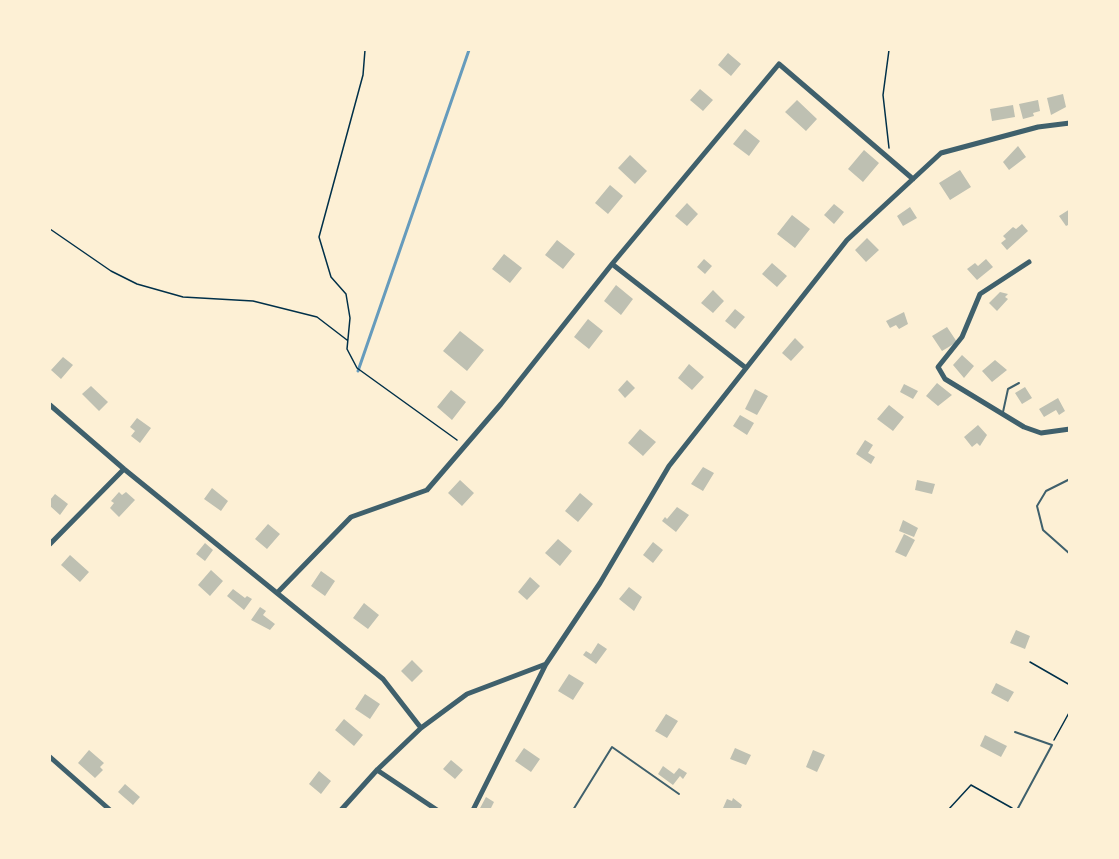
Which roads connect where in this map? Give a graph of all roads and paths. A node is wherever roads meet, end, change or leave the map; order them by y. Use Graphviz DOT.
graph roads {
  1 [pos="365,50"];
  2 [pos="889,50"];
  3 [pos="1070,123"];
  4 [pos="891,160"];
  5 [pos="913,179"];
  6 [pos="50,229"];
  7 [pos="1029,262"];
  8 [pos="612,264"];
  9 [pos="348,341"];
  10 [pos="746,368"];
  11 [pos="1019,382"];
  12 [pos="50,405"];
  13 [pos="1002,415"];
  14 [pos="1070,429"];
  15 [pos="465,446"];
  16 [pos="124,469"];
  17 [pos="1070,479"];
  18 [pos="50,544"];
  19 [pos="1070,554"];
  20 [pos="277,593"];
  21 [pos="1030,662"];
  22 [pos="546,664"];
  23 [pos="1070,685"];
  24 [pos="1070,711"];
  25 [pos="421,728"];
  26 [pos="1015,732"];
  27 [pos="1052,745"];
  28 [pos="50,757"];
  29 [pos="376,770"];
  30 [pos="679,794"];
  31 [pos="110,810"];
  32 [pos="341,810"];
  33 [pos="437,810"];
  34 [pos="472,810"];
  35 [pos="573,810"];
  36 [pos="948,810"];
  37 [pos="1016,810"];
  1 -- 9 [label="path"];
  2 -- 4 [label="path"];
  3 -- 5 [label="street"];
  4 -- 5 [label="street"];
  4 -- 8 [label="street"];
  5 -- 10 [label="street"];
  6 -- 9 [label="path"];
  7 -- 13 [label="street"];
  8 -- 10 [label="street"];
  8 -- 15 [label="street"];
  9 -- 15 [label="path"];
  10 -- 22 [label="street"];
  11 -- 13 [label="lane"];
  12 -- 16 [label="street"];
  13 -- 14 [label="street"];
  15 -- 20 [label="street"];
  16 -- 18 [label="street"];
  16 -- 20 [label="street"];
  17 -- 19 [label="lane"];
  20 -- 25 [label="street"];
  21 -- 23 [label="path"];
  22 -- 25 [label="street"];
  22 -- 34 [label="street"];
  24 -- 27 [label="path"];
  25 -- 29 [label="street"];
  26 -- 27 [label="lane"];
  27 -- 37 [label="lane"];
  28 -- 31 [label="street"];
  29 -- 32 [label="street"];
  29 -- 33 [label="street"];
  30 -- 35 [label="lane"];
  36 -- 37 [label="path"];
}
